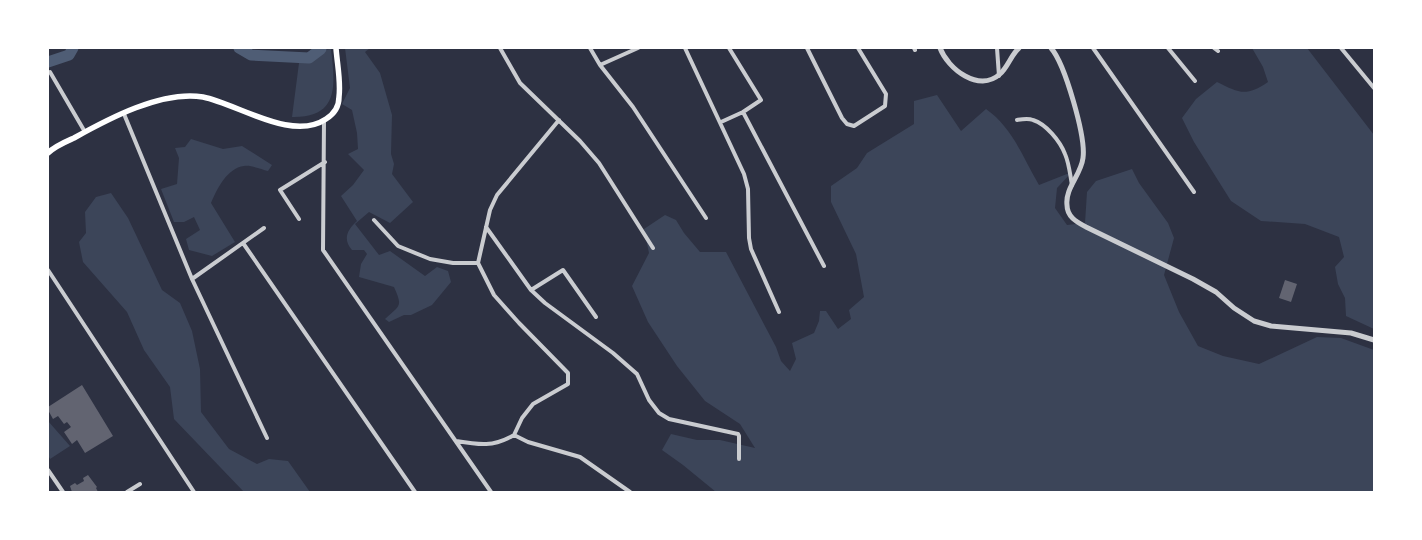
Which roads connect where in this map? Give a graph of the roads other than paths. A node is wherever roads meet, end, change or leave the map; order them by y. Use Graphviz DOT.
graph roads {
  1 [pos="336,48"];
  2 [pos="500,48"];
  3 [pos="590,48"];
  4 [pos="638,48"];
  5 [pos="685,48"];
  6 [pos="729,48"];
  7 [pos="807,48"];
  8 [pos="858,48"];
  9 [pos="940,48"];
  10 [pos="997,48"];
  11 [pos="1018,48"];
  12 [pos="1051,48"];
  13 [pos="1093,48"];
  14 [pos="1168,48"];
  15 [pos="1341,48"];
  16 [pos="600,65"];
  17 [pos="50,72"];
  18 [pos="999,76"];
  19 [pos="1194,81"];
  20 [pos="1374,88"];
  21 [pos="743,112"];
  22 [pos="124,114"];
  23 [pos="324,120"];
  24 [pos="559,120"];
  25 [pos="1017,120"];
  26 [pos="721,122"];
  27 [pos="85,132"];
  28 [pos="48,153"];
  29 [pos="325,162"];
  30 [pos="1072,186"];
  31 [pos="1194,192"];
  32 [pos="706,218"];
  33 [pos="299,219"];
  34 [pos="374,220"];
  35 [pos="486,227"];
  36 [pos="264,228"];
  37 [pos="243,243"];
  38 [pos="653,248"];
  39 [pos="478,263"];
  40 [pos="824,266"];
  41 [pos="48,270"];
  42 [pos="192,279"];
  43 [pos="531,290"];
  44 [pos="779,312"];
  45 [pos="596,317"];
  46 [pos="1374,340"];
  47 [pos="514,435"];
  48 [pos="267,438"];
  49 [pos="456,442"];
  50 [pos="739,459"];
  51 [pos="48,470"];
  52 [pos="140,484"];
  53 [pos="63,492"];
  54 [pos="127,492"];
  55 [pos="194,492"];
  56 [pos="415,492"];
  57 [pos="491,492"];
  58 [pos="630,492"];
  1 -- 23 [label="main road"];
  2 -- 24 [label="street"];
  3 -- 16 [label="street"];
  4 -- 16 [label="street"];
  5 -- 26 [label="street"];
  6 -- 21 [label="street"];
  7 -- 8 [label="street"];
  9 -- 18 [label="street"];
  10 -- 18 [label="street"];
  11 -- 18 [label="street"];
  12 -- 30 [label="street"];
  13 -- 31 [label="street"];
  14 -- 19 [label="street"];
  15 -- 20 [label="street"];
  16 -- 32 [label="street"];
  17 -- 27 [label="street"];
  21 -- 26 [label="street"];
  21 -- 40 [label="street"];
  22 -- 23 [label="main road"];
  22 -- 27 [label="main road"];
  22 -- 42 [label="street"];
  23 -- 29 [label="street"];
  24 -- 35 [label="street"];
  24 -- 38 [label="street"];
  25 -- 30 [label="street"];
  26 -- 44 [label="street"];
  27 -- 28 [label="main road"];
  29 -- 33 [label="street"];
  29 -- 49 [label="street"];
  30 -- 46 [label="street"];
  34 -- 39 [label="street"];
  35 -- 39 [label="street"];
  35 -- 43 [label="street"];
  36 -- 37 [label="street"];
  37 -- 42 [label="street"];
  37 -- 56 [label="street"];
  39 -- 47 [label="street"];
  41 -- 55 [label="street"];
  42 -- 48 [label="street"];
  43 -- 45 [label="street"];
  43 -- 50 [label="street"];
  47 -- 49 [label="street"];
  47 -- 58 [label="street"];
  49 -- 57 [label="street"];
  51 -- 53 [label="street"];
  52 -- 54 [label="street"];
}
